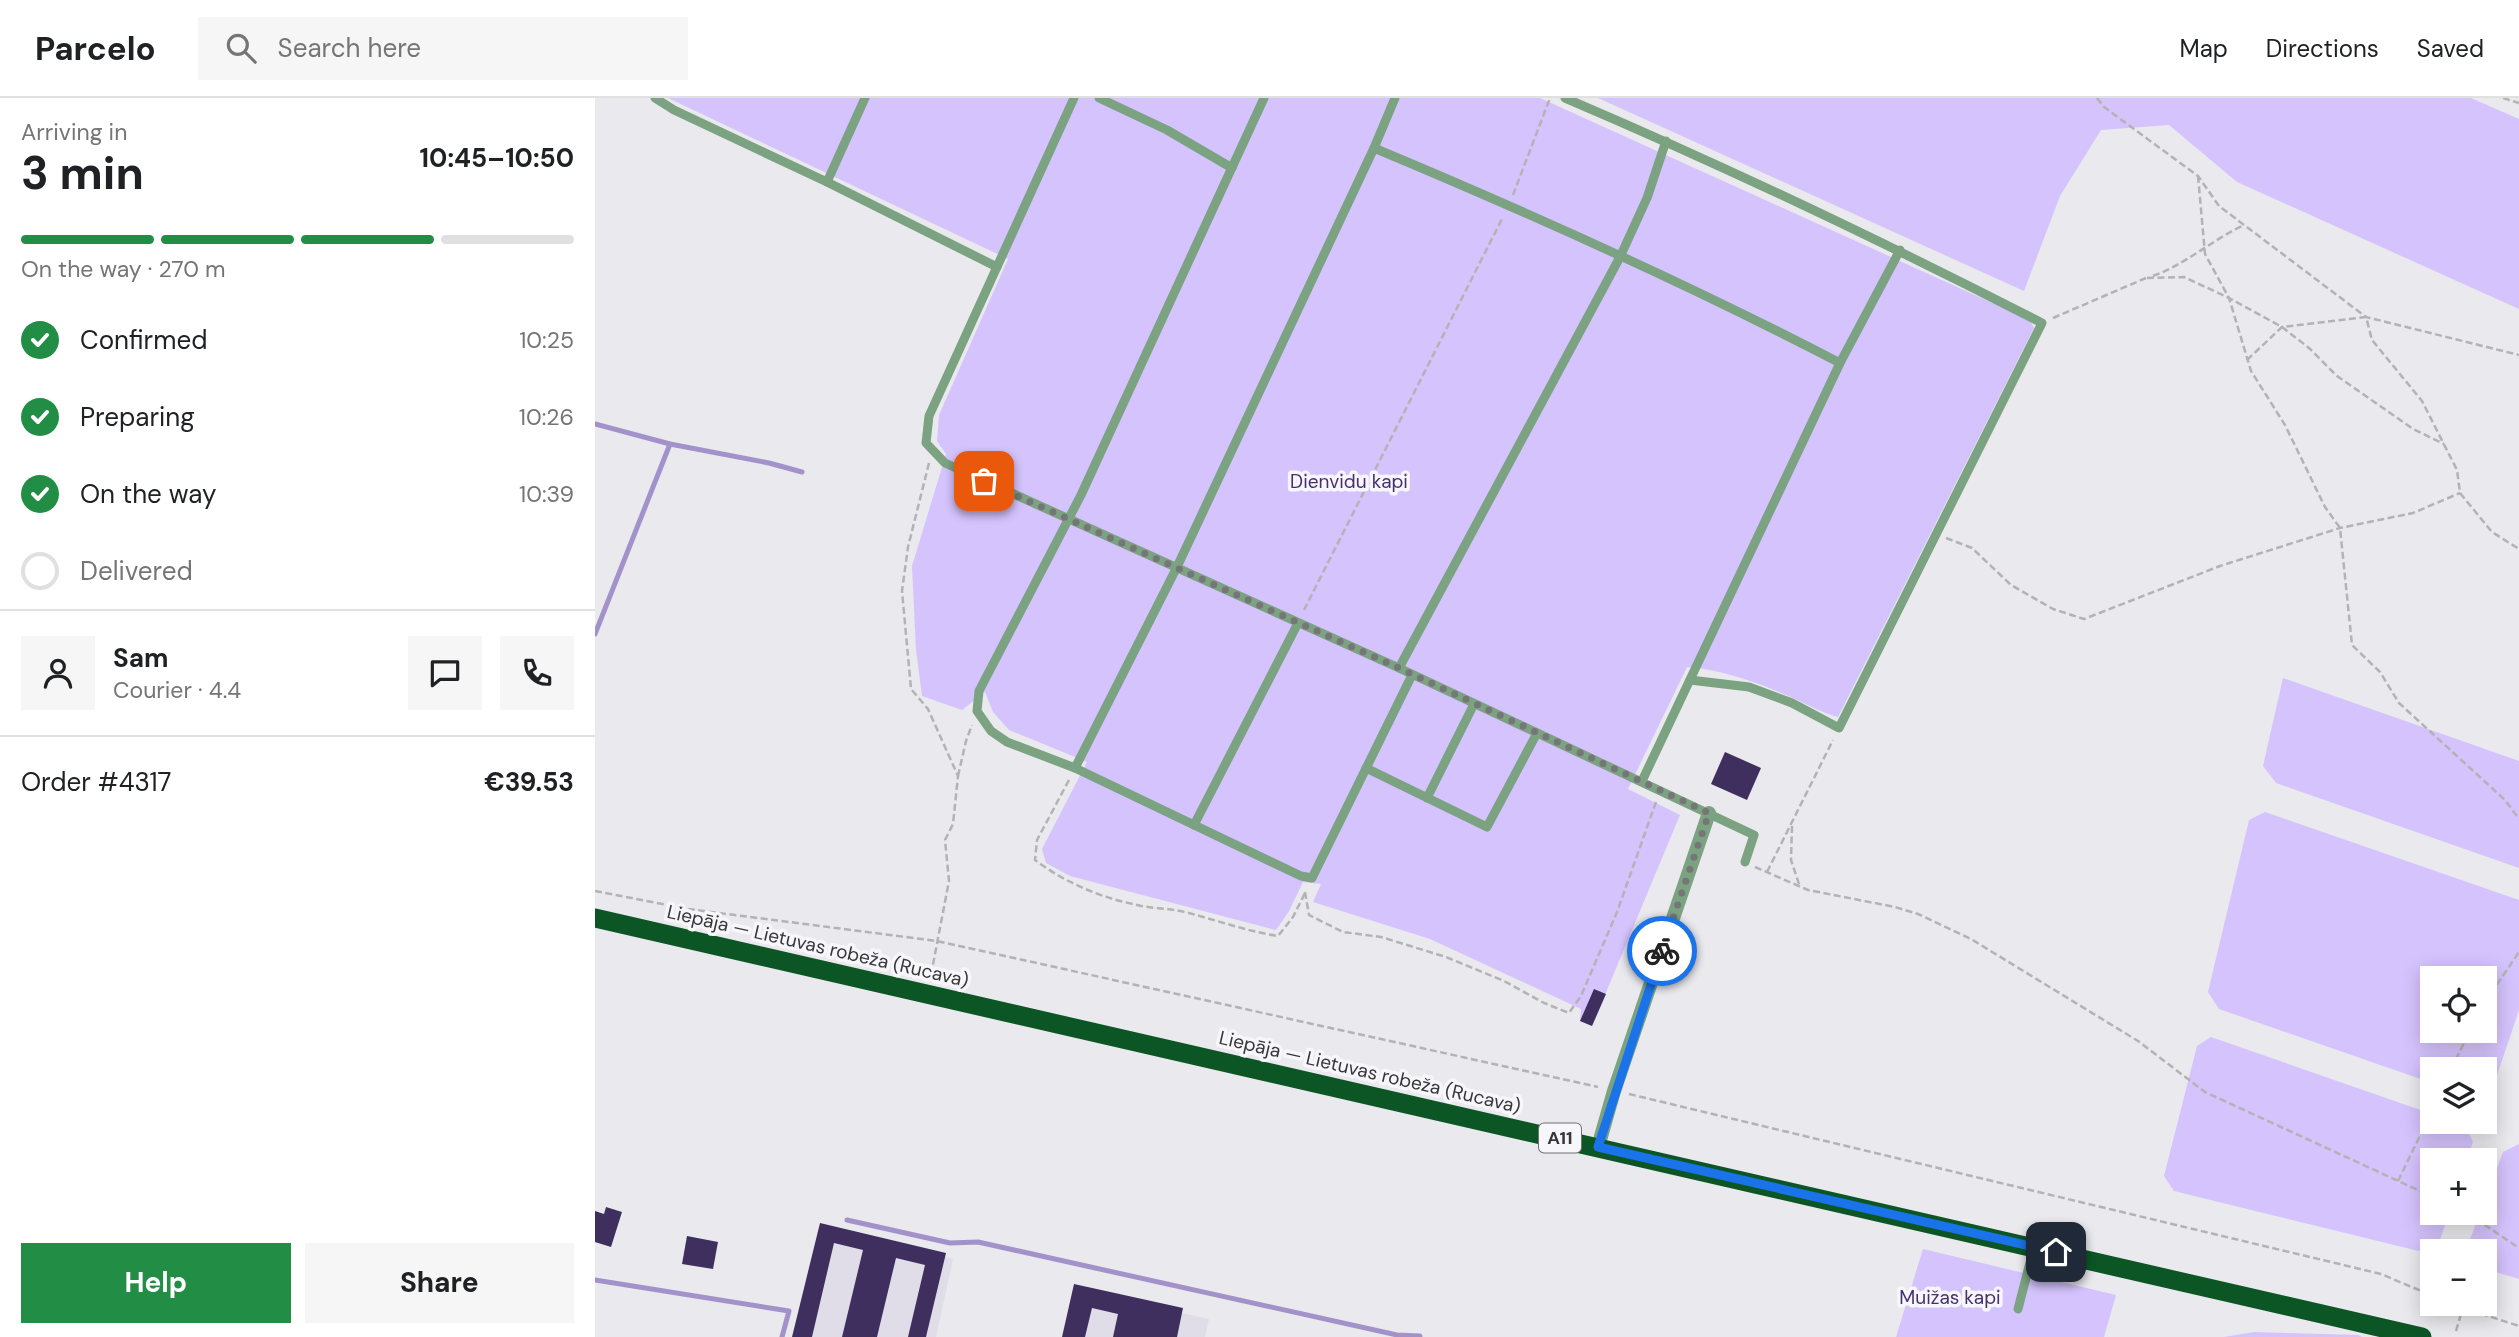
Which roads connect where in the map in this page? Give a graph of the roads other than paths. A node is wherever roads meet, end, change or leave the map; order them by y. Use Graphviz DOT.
graph roads {
  1 [pos="655,98"];
  2 [pos="865,98"];
  3 [pos="1074,98"];
  4 [pos="1099,98"];
  5 [pos="1265,98"];
  6 [pos="1395,98"];
  7 [pos="1565,98"];
  8 [pos="1666,141"];
  9 [pos="1374,148"];
  10 [pos="1232,168"];
  11 [pos="827,183"];
  12 [pos="1900,250"];
  13 [pos="1620,257"];
  14 [pos="997,267"];
  15 [pos="1840,363"];
  16 [pos="1069,519"];
  17 [pos="1177,567"];
  18 [pos="1298,623"];
  19 [pos="1399,668"];
  20 [pos="1412,675"];
  21 [pos="1690,680"];
  22 [pos="1474,704"];
  23 [pos="1537,733"];
  24 [pos="1075,768"];
  25 [pos="1366,768"];
  26 [pos="1642,781"];
  27 [pos="1427,798"];
  28 [pos="1709,813"];
  29 [pos="1194,825"];
  30 [pos="1745,862"];
  31 [pos="595,918"];
  32 [pos="1598,1147"];
  33 [pos="2033,1247"];
  34 [pos="2018,1309"];
  35 [pos="2422,1337"];
  1 -- 11 [label="lane"];
  2 -- 11 [label="lane"];
  3 -- 14 [label="lane"];
  4 -- 10 [label="lane"];
  5 -- 10 [label="lane"];
  6 -- 9 [label="lane"];
  7 -- 8 [label="lane"];
  8 -- 12 [label="lane"];
  8 -- 13 [label="lane"];
  9 -- 13 [label="lane"];
  9 -- 17 [label="lane"];
  10 -- 16 [label="lane"];
  11 -- 14 [label="lane"];
  12 -- 15 [label="lane"];
  12 -- 21 [label="lane"];
  13 -- 15 [label="lane"];
  13 -- 19 [label="lane"];
  14 -- 16 [label="lane"];
  15 -- 21 [label="lane"];
  16 -- 17 [label="lane"];
  16 -- 24 [label="lane"];
  17 -- 18 [label="lane"];
  17 -- 24 [label="lane"];
  18 -- 19 [label="lane"];
  18 -- 29 [label="lane"];
  19 -- 20 [label="lane"];
  20 -- 22 [label="lane"];
  20 -- 25 [label="lane"];
  21 -- 26 [label="lane"];
  22 -- 23 [label="lane"];
  22 -- 27 [label="lane"];
  23 -- 26 [label="lane"];
  23 -- 27 [label="lane"];
  24 -- 29 [label="lane"];
  25 -- 27 [label="lane"];
  25 -- 29 [label="lane"];
  26 -- 28 [label="lane"];
  28 -- 30 [label="lane"];
  28 -- 32 [label="street"];
  31 -- 32 [label="highway, Liepāja — Lietuvas robeža (Rucava) / A11"];
  32 -- 33 [label="highway, Liepāja — Lietuvas robeža (Rucava) / A11"];
  33 -- 34 [label="lane"];
  33 -- 35 [label="highway, Liepāja — Lietuvas robeža (Rucava) / A11"];
}
